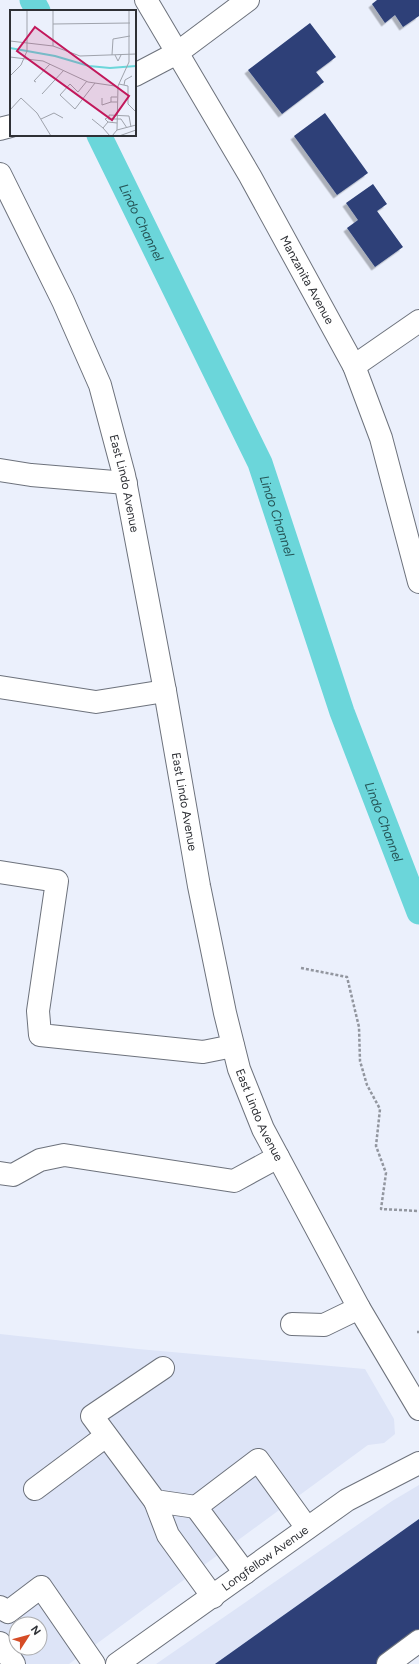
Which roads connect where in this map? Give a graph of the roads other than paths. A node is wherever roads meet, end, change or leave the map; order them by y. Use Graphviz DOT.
graph roads {
  1 [pos="146,0"];
  2 [pos="248,0"];
  3 [pos="177,53"];
  4 [pos="142,72"];
  5 [pos="10,126"];
  6 [pos="0,129"];
  7 [pos="0,174"];
  8 [pos="419,321"];
  9 [pos="354,366"];
  10 [pos="0,470"];
  11 [pos="126,483"];
  12 [pos="419,582"];
  13 [pos="0,687"];
  14 [pos="166,691"];
  15 [pos="0,872"];
  16 [pos="233,1046"];
  17 [pos="278,1157"];
  18 [pos="0,1172"];
  19 [pos="359,1308"];
  20 [pos="292,1324"];
  21 [pos="163,1368"];
  22 [pos="419,1409"];
  23 [pos="106,1436"];
  24 [pos="419,1463"];
  25 [pos="36,1489"];
  26 [pos="155,1501"];
  27 [pos="196,1507"];
  28 [pos="307,1528"];
  29 [pos="244,1573"];
  30 [pos="213,1597"];
  31 [pos="0,1607"];
  32 [pos="419,1641"];
  33 [pos="0,1643"];
  34 [pos="14,1664"];
  35 [pos="94,1664"];
  36 [pos="117,1664"];
  37 [pos="388,1664"];
  1 -- 3 [label="street, Manzanita Avenue"];
  2 -- 3 [label="street"];
  3 -- 4 [label="street"];
  3 -- 9 [label="street, Manzanita Avenue"];
  5 -- 6 [label="street"];
  7 -- 11 [label="street, East Lindo Avenue"];
  8 -- 9 [label="street"];
  9 -- 12 [label="street, Manzanita Avenue"];
  10 -- 11 [label="street"];
  11 -- 14 [label="street, East Lindo Avenue"];
  13 -- 14 [label="street"];
  14 -- 16 [label="street, East Lindo Avenue"];
  15 -- 16 [label="street"];
  16 -- 17 [label="street, East Lindo Avenue"];
  17 -- 18 [label="street"];
  17 -- 19 [label="street, East Lindo Avenue"];
  19 -- 20 [label="street"];
  19 -- 22 [label="street, East Lindo Avenue"];
  21 -- 23 [label="street"];
  23 -- 25 [label="street"];
  23 -- 26 [label="street"];
  24 -- 28 [label="street, Longfellow Avenue"];
  26 -- 27 [label="street"];
  26 -- 30 [label="street"];
  27 -- 28 [label="street"];
  27 -- 29 [label="street"];
  28 -- 29 [label="street, Longfellow Avenue"];
  29 -- 30 [label="street, Longfellow Avenue"];
  30 -- 36 [label="street, Longfellow Avenue"];
  31 -- 35 [label="street"];
  32 -- 37 [label="street"];
  33 -- 34 [label="street"];
}
